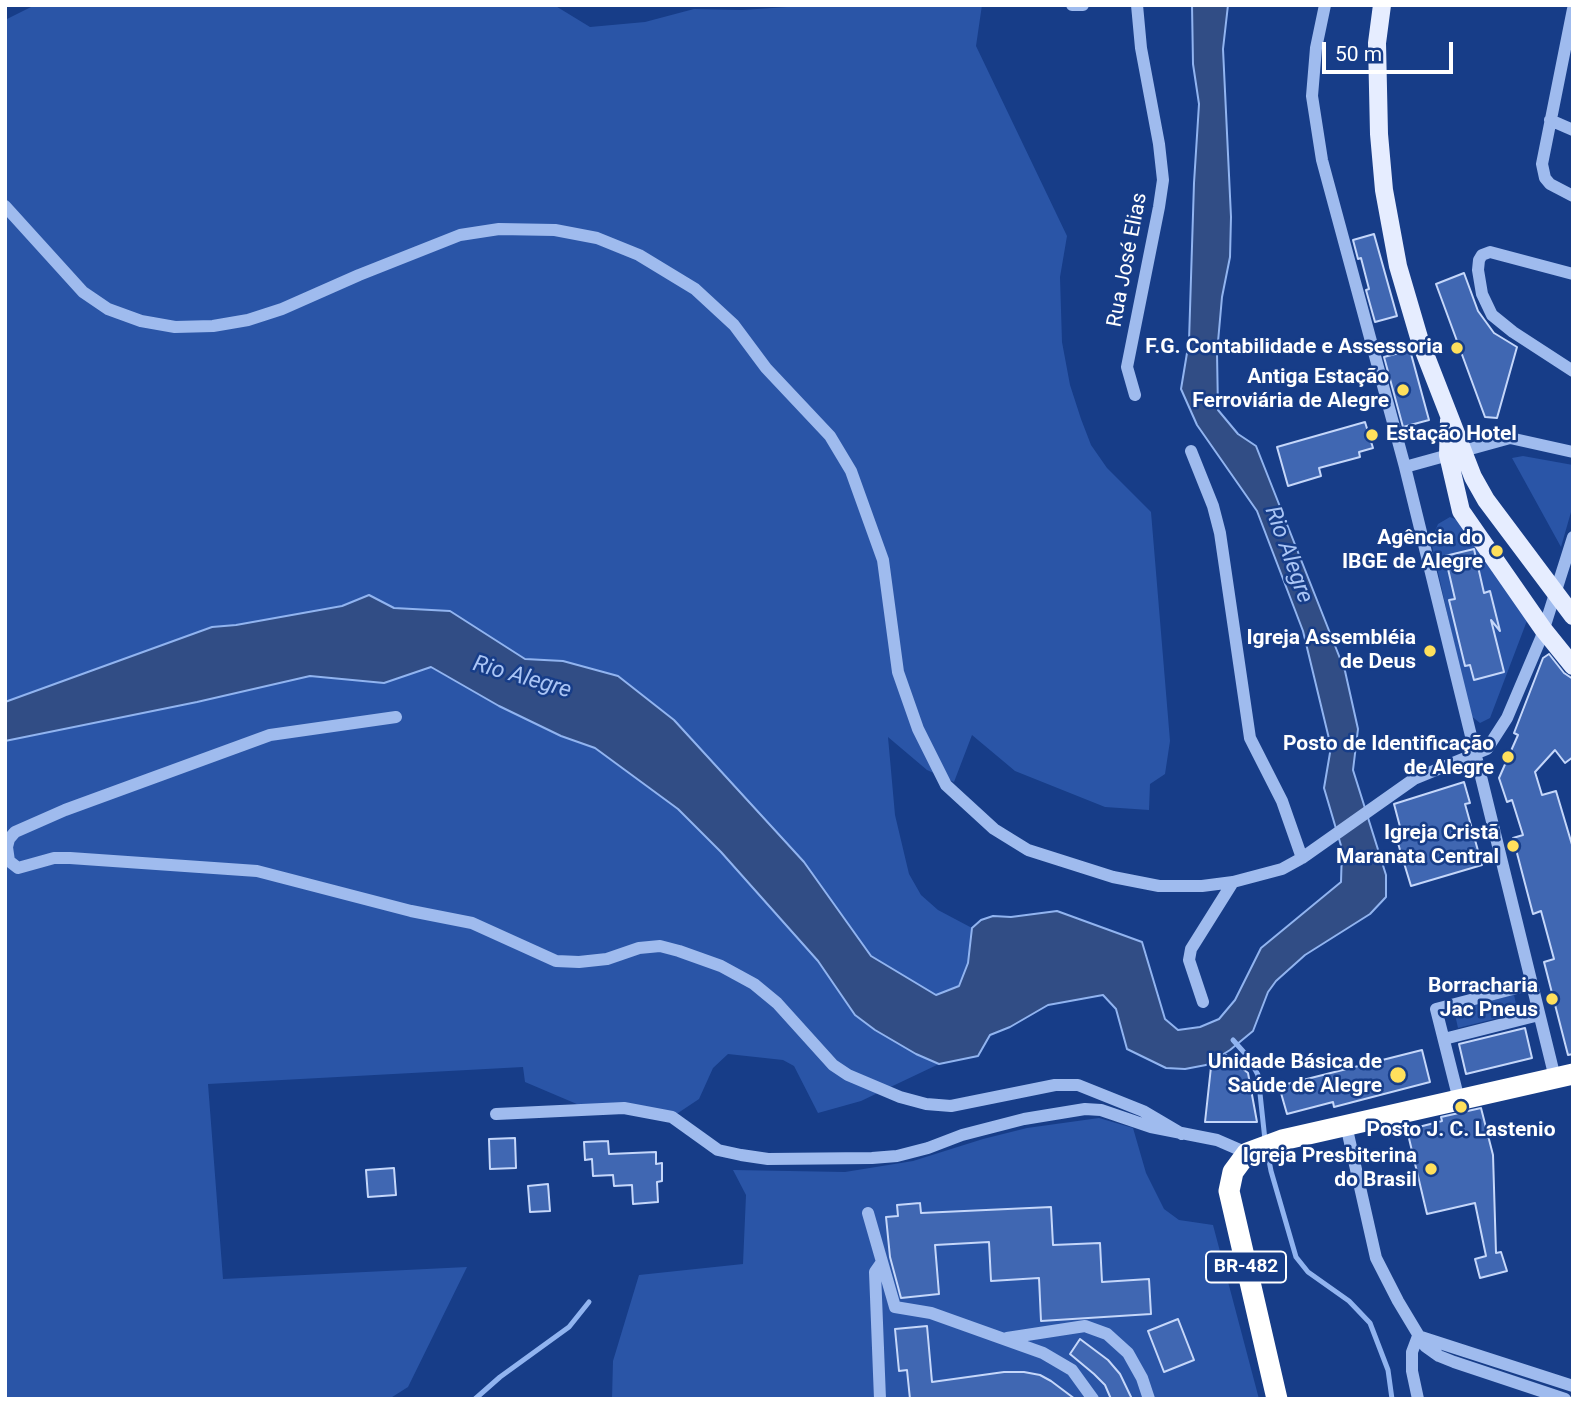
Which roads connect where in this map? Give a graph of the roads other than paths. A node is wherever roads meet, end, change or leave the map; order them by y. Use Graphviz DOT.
graph roads {
  1 [pos="1072,5"];
  2 [pos="1083,5"];
  3 [pos="1137,5"];
  4 [pos="1325,5"];
  5 [pos="1380,6"];
  6 [pos="1573,9"];
  7 [pos="1550,120"];
  8 [pos="1573,130"];
  9 [pos="1573,196"];
  10 [pos="5,206"];
  11 [pos="1573,274"];
  12 [pos="1573,371"];
  13 [pos="1135,396"];
  14 [pos="1191,451"];
  15 [pos="1573,452"];
  16 [pos="1456,453"];
  17 [pos="1405,467"];
  18 [pos="1573,537"];
  19 [pos="1554,592"];
  20 [pos="1573,616"];
  21 [pos="1543,629"];
  22 [pos="1573,666"];
  23 [pos="396,716"];
  24 [pos="1477,755"];
  25 [pos="1303,858"];
  26 [pos="1233,883"];
  27 [pos="1532,984"];
  28 [pos="1203,1002"];
  29 [pos="1539,1015"];
  30 [pos="1444,1039"];
  31 [pos="1564,1076"];
  32 [pos="1459,1100"];
  33 [pos="496,1114"];
  34 [pos="1346,1125"];
  35 [pos="1182,1134"];
  36 [pos="1253,1150"];
  37 [pos="868,1213"];
  38 [pos="882,1262"];
  39 [pos="1418,1336"];
  40 [pos="1004,1339"];
  41 [pos="1573,1386"];
  42 [pos="880,1399"];
  43 [pos="1093,1399"];
  44 [pos="1149,1399"];
  45 [pos="1277,1399"];
  46 [pos="1418,1399"];
  47 [pos="1565,1399"];
  1 -- 2 [label="street"];
  3 -- 13 [label="street, Rua José Elias"];
  4 -- 17 [label="street"];
  5 -- 16 [label="main road"];
  6 -- 7 [label="street"];
  7 -- 8 [label="street"];
  7 -- 9 [label="street"];
  10 -- 26 [label="street"];
  11 -- 12 [label="street"];
  14 -- 25 [label="street"];
  15 -- 16 [label="street"];
  16 -- 17 [label="street"];
  16 -- 19 [label="main road"];
  16 -- 21 [label="main road"];
  17 -- 24 [label="street"];
  18 -- 19 [label="street"];
  19 -- 20 [label="main road"];
  19 -- 21 [label="street"];
  21 -- 22 [label="main road"];
  21 -- 24 [label="street"];
  23 -- 35 [label="street"];
  24 -- 25 [label="street"];
  24 -- 27 [label="street"];
  25 -- 26 [label="street"];
  26 -- 28 [label="street"];
  27 -- 29 [label="street"];
  27 -- 30 [label="street"];
  29 -- 30 [label="street"];
  29 -- 31 [label="street"];
  30 -- 32 [label="street"];
  31 -- 32 [label="highway"];
  32 -- 34 [label="highway"];
  33 -- 35 [label="street"];
  34 -- 36 [label="highway"];
  34 -- 39 [label="street"];
  35 -- 36 [label="street"];
  36 -- 45 [label="highway, BR-482"];
  37 -- 38 [label="street"];
  38 -- 40 [label="street"];
  38 -- 42 [label="street"];
  39 -- 41 [label="street"];
  39 -- 46 [label="street"];
  39 -- 47 [label="street"];
  40 -- 43 [label="street"];
  40 -- 44 [label="street"];
}
